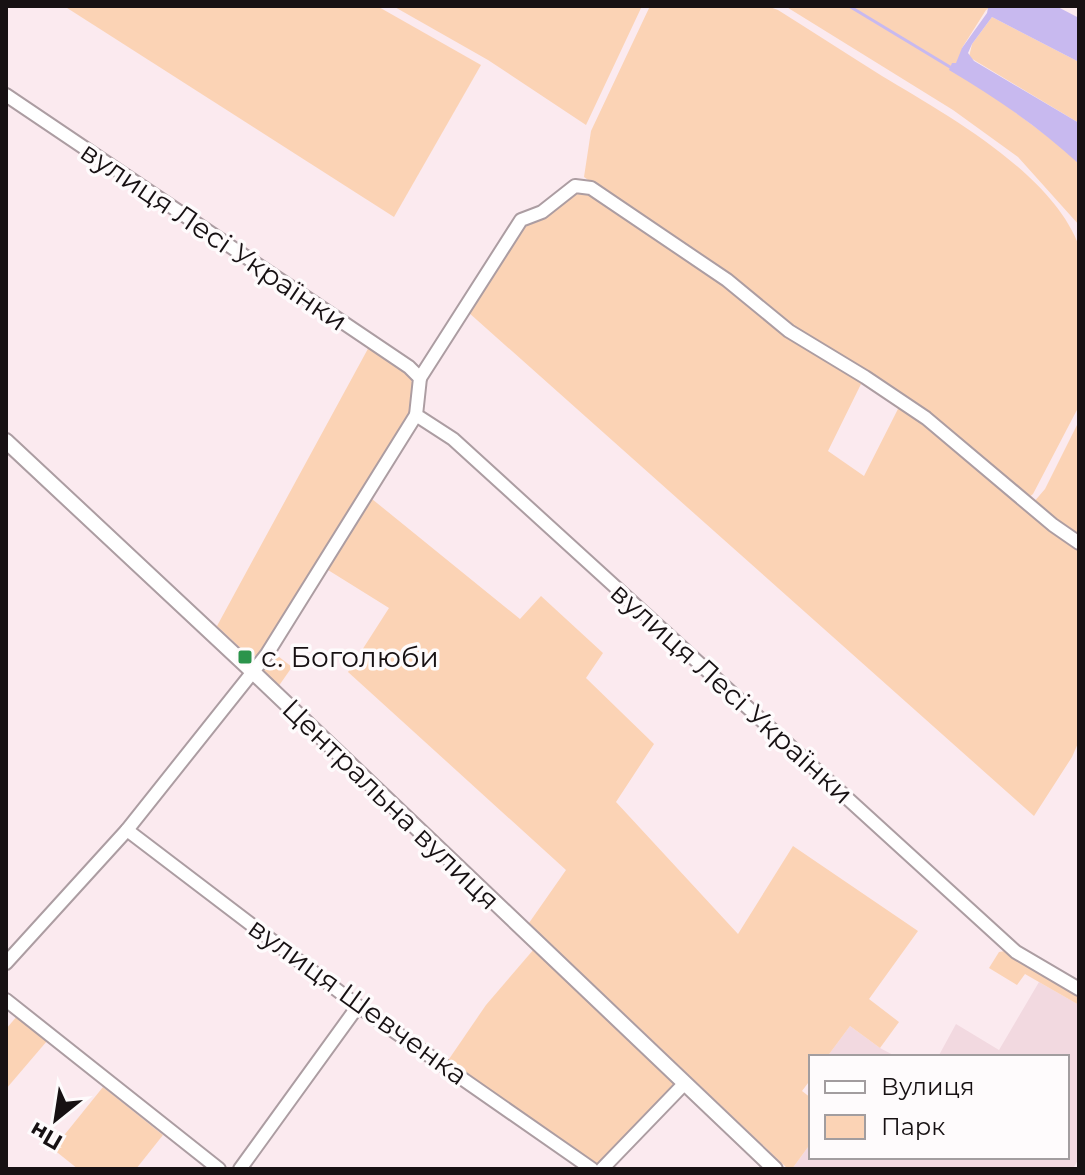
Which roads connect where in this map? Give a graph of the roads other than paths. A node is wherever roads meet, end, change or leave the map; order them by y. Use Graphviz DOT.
graph roads {
  1 [pos="6,95"];
  2 [pos="420,378"];
  3 [pos="416,415"];
  4 [pos="6,441"];
  5 [pos="1079,543"];
  6 [pos="252,671"];
  7 [pos="127,830"];
  8 [pos="6,963"];
  9 [pos="1079,989"];
  10 [pos="6,1000"];
  11 [pos="358,1006"];
  12 [pos="684,1084"];
  13 [pos="765,1166"];
  14 [pos="219,1169"];
  15 [pos="240,1169"];
  16 [pos="592,1169"];
  17 [pos="602,1169"];
  1 -- 2 [label="street, вулиця Лесі Українки"];
  2 -- 3 [label="street"];
  2 -- 5 [label="street"];
  3 -- 6 [label="street"];
  3 -- 9 [label="street, вулиця Лесі Українки"];
  4 -- 6 [label="street, Центральна вулиця"];
  6 -- 7 [label="street"];
  6 -- 12 [label="street, Центральна вулиця"];
  7 -- 8 [label="street"];
  7 -- 11 [label="street, вулиця Шевченка"];
  10 -- 14 [label="street"];
  11 -- 15 [label="street"];
  11 -- 16 [label="street, вулиця Шевченка"];
  12 -- 13 [label="street, Центральна вулиця"];
  12 -- 17 [label="street"];
}
